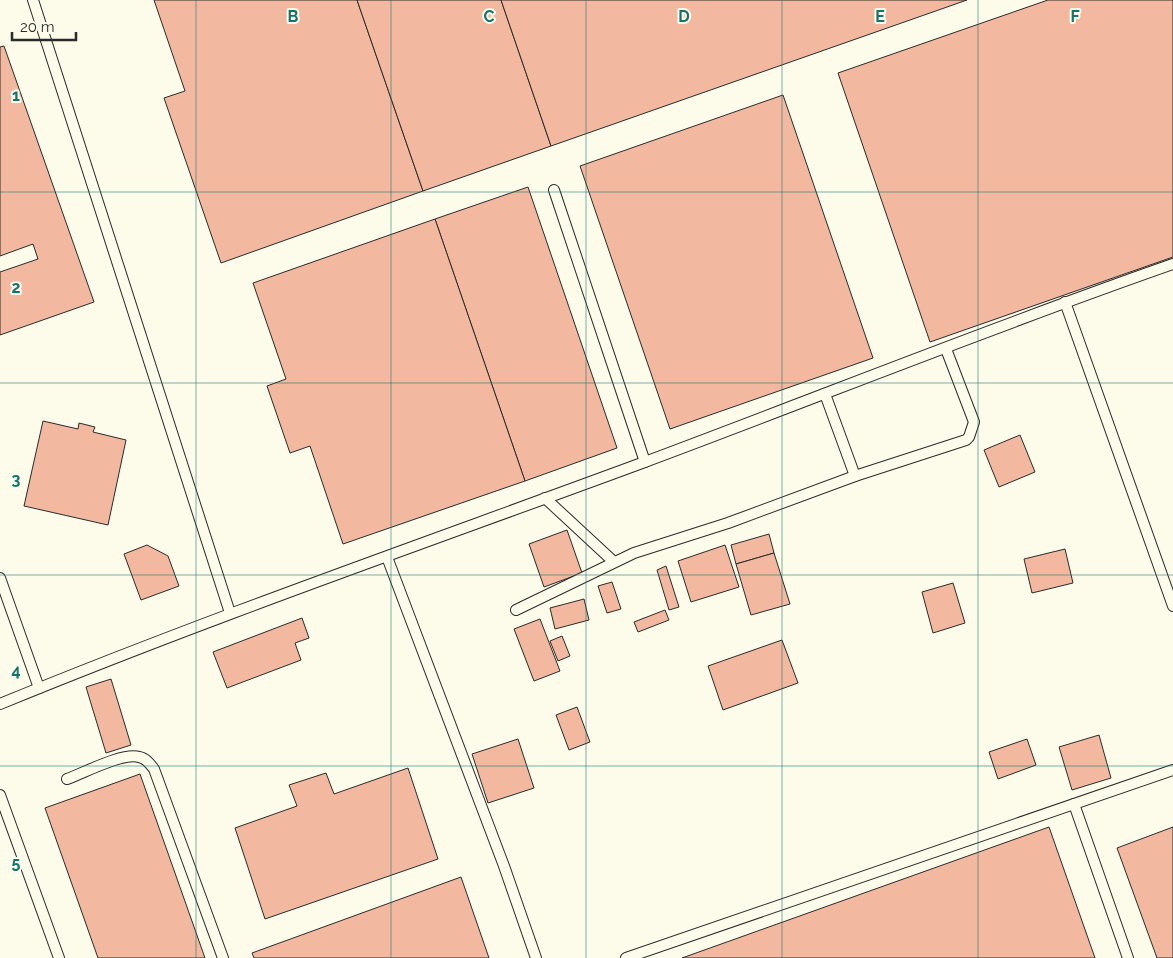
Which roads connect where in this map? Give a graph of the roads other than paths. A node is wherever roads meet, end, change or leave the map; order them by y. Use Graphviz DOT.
graph roads {
  1 [pos="33,0"];
  2 [pos="554,190"];
  3 [pos="1173,264"];
  4 [pos="1064,302"];
  5 [pos="946,349"];
  6 [pos="825,394"];
  7 [pos="645,462"];
  8 [pos="855,476"];
  9 [pos="545,498"];
  10 [pos="388,557"];
  11 [pos="614,562"];
  12 [pos="0,578"];
  13 [pos="1173,606"];
  14 [pos="516,610"];
  15 [pos="230,613"];
  16 [pos="39,688"];
  17 [pos="0,704"];
  18 [pos="1173,770"];
  19 [pos="67,779"];
  20 [pos="0,795"];
  21 [pos="1074,804"];
  22 [pos="59,958"];
  23 [pos="223,958"];
  24 [pos="536,958"];
  25 [pos="626,958"];
  26 [pos="1128,958"];
  1 -- 15 [label="lane"];
  2 -- 7 [label="lane"];
  3 -- 4 [label="lane"];
  4 -- 5 [label="lane"];
  4 -- 13 [label="lane"];
  5 -- 6 [label="lane"];
  5 -- 8 [label="lane"];
  6 -- 7 [label="lane"];
  6 -- 8 [label="lane"];
  7 -- 9 [label="lane"];
  8 -- 11 [label="lane"];
  9 -- 10 [label="lane"];
  9 -- 11 [label="lane"];
  10 -- 15 [label="lane"];
  10 -- 24 [label="lane"];
  11 -- 14 [label="lane"];
  12 -- 16 [label="lane"];
  15 -- 16 [label="lane"];
  16 -- 17 [label="lane"];
  18 -- 21 [label="lane"];
  19 -- 23 [label="lane"];
  20 -- 22 [label="lane"];
  21 -- 25 [label="lane"];
  21 -- 26 [label="lane"];
}
